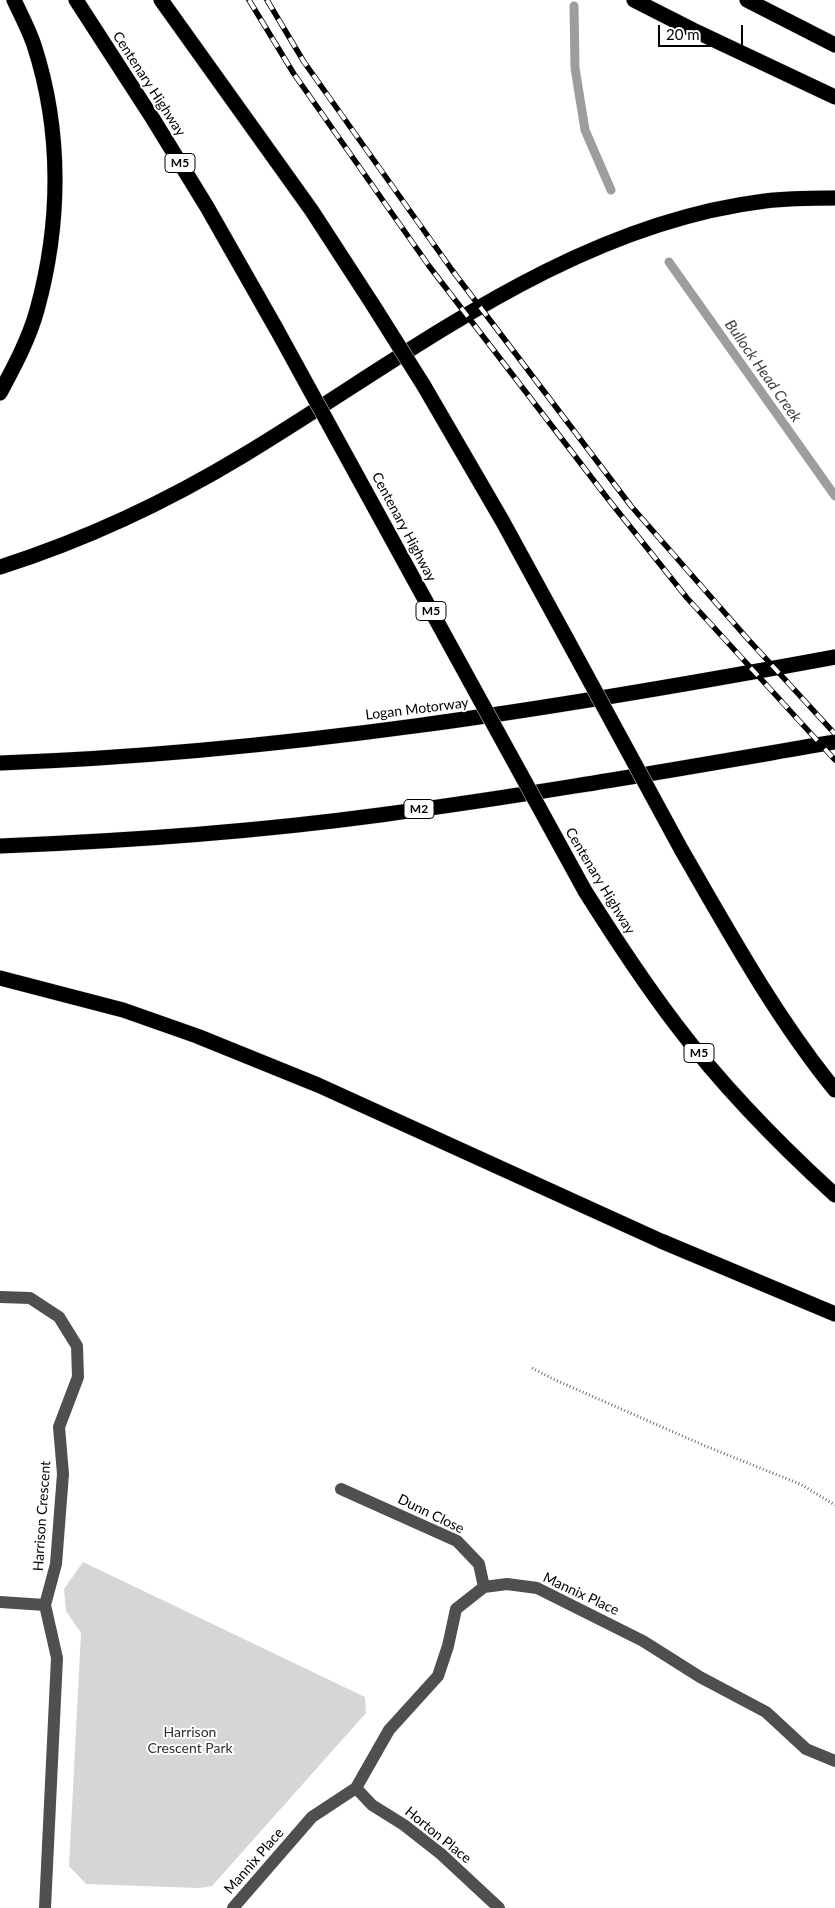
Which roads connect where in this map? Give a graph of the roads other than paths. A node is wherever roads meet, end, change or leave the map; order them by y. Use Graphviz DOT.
graph roads {
  1 [pos="14,0"];
  2 [pos="76,0"];
  3 [pos="161,0"];
  4 [pos="634,0"];
  5 [pos="747,0"];
  6 [pos="835,45"];
  7 [pos="835,98"];
  8 [pos="835,198"];
  9 [pos="0,393"];
  10 [pos="0,567"];
  11 [pos="835,657"];
  12 [pos="835,742"];
  13 [pos="0,763"];
  14 [pos="0,846"];
  15 [pos="0,978"];
  16 [pos="835,1090"];
  17 [pos="835,1195"];
  18 [pos="0,1297"];
  19 [pos="835,1314"];
  20 [pos="341,1489"];
  21 [pos="484,1588"];
  22 [pos="0,1602"];
  23 [pos="45,1605"];
  24 [pos="835,1761"];
  25 [pos="356,1788"];
  26 [pos="45,1908"];
  27 [pos="233,1908"];
  28 [pos="499,1908"];
  1 -- 9 [label="highway"];
  2 -- 17 [label="highway, Centenary Highway / M5, bridge"];
  3 -- 16 [label="highway, bridge"];
  4 -- 7 [label="highway"];
  5 -- 6 [label="highway"];
  8 -- 10 [label="highway"];
  11 -- 13 [label="highway, Logan Motorway"];
  12 -- 14 [label="highway, M2"];
  15 -- 19 [label="highway"];
  18 -- 23 [label="street, Harrison Crescent"];
  20 -- 21 [label="street, Dunn Close"];
  21 -- 24 [label="street, Mannix Place"];
  21 -- 25 [label="street, Mannix Place"];
  22 -- 23 [label="street"];
  23 -- 26 [label="street, Harrison Crescent"];
  25 -- 27 [label="street, Mannix Place"];
  25 -- 28 [label="street, Horton Place"];
}
